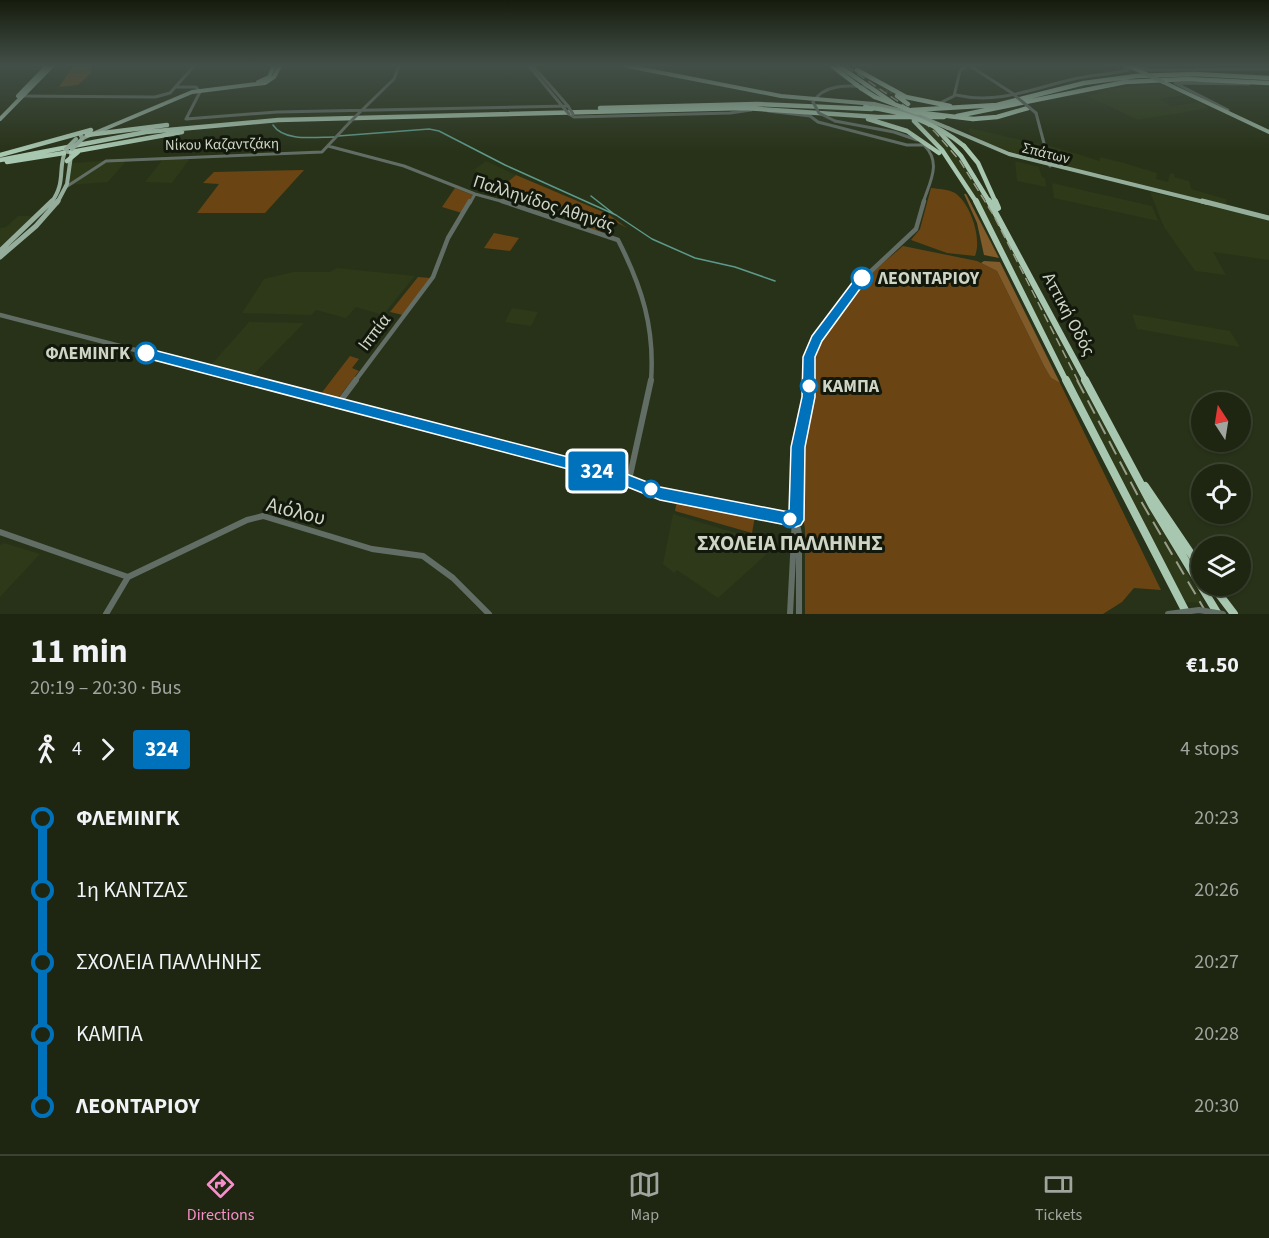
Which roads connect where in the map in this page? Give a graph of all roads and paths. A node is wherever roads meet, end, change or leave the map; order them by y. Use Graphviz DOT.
graph roads {
  1 [pos="956,94"];
  2 [pos="165,95"];
  3 [pos="170,95"];
  4 [pos="185,95"];
  5 [pos="195,95"];
  6 [pos="377,95"];
  7 [pos="555,95"];
  8 [pos="774,95"];
  9 [pos="820,95"];
  10 [pos="872,95"];
  11 [pos="881,95"];
  12 [pos="894,95"];
  13 [pos="902,95"];
  14 [pos="958,95"];
  15 [pos="1014,95"];
  16 [pos="1021,95"];
  17 [pos="1031,95"];
  18 [pos="1038,95"];
  19 [pos="1063,95"];
  20 [pos="1065,95"];
  21 [pos="1190,95"];
  22 [pos="1198,95"];
  23 [pos="20,96"];
  24 [pos="910,97"];
  25 [pos="816,101"];
  26 [pos="730,104"];
  27 [pos="565,106"];
  28 [pos="788,110"];
  29 [pos="361,111"];
  30 [pos="1226,112"];
  31 [pos="0,114"];
  32 [pos="0,119"];
  33 [pos="252,120"];
  34 [pos="305,120"];
  35 [pos="101,128"];
  36 [pos="91,130"];
  37 [pos="107,132"];
  38 [pos="1269,132"];
  39 [pos="70,136"];
  40 [pos="82,137"];
  41 [pos="924,145"];
  42 [pos="328,146"];
  43 [pos="83,150"];
  44 [pos="68,151"];
  45 [pos="48,156"];
  46 [pos="0,159"];
  47 [pos="65,161"];
  48 [pos="1048,165"];
  49 [pos="66,187"];
  50 [pos="475,194"];
  51 [pos="976,204"];
  52 [pos="1269,218"];
  53 [pos="1016,250"];
  54 [pos="0,251"];
  55 [pos="0,257"];
  56 [pos="0,315"];
  57 [pos="338,404"];
  58 [pos="1131,467"];
  59 [pos="629,480"];
  60 [pos="796,520"];
  61 [pos="0,532"];
  62 [pos="1191,554"];
  63 [pos="129,577"];
  64 [pos="1220,596"];
  65 [pos="106,614"];
  66 [pos="489,614"];
  67 [pos="790,614"];
  68 [pos="799,614"];
  69 [pos="1168,614"];
  70 [pos="1186,614"];
  71 [pos="1218,614"];
  72 [pos="1223,614"];
  73 [pos="1234,614"];
  1 -- 24 [label="street"];
  2 -- 23 [label="street"];
  3 -- 36 [label="main road"];
  4 -- 35 [label="main road"];
  5 -- 29 [label="street"];
  6 -- 29 [label="street"];
  7 -- 27 [label="street"];
  8 -- 25 [label="main road, Σπάτων"];
  9 -- 25 [label="street"];
  10 -- 20 [label="highway, bridge"];
  11 -- 51 [label="highway, Αττική Οδός, bridge"];
  12 -- 53 [label="highway, Αττική Οδός, bridge"];
  13 -- 17 [label="highway"];
  14 -- 16 [label="street"];
  15 -- 48 [label="street, bridge"];
  18 -- 26 [label="highway"];
  19 -- 28 [label="highway"];
  21 -- 30 [label="main road, bridge"];
  22 -- 30 [label="street"];
  23 -- 31 [label="main road"];
  23 -- 32 [label="main road"];
  25 -- 41 [label="street, bridge"];
  25 -- 48 [label="main road, Σπάτων, bridge"];
  26 -- 33 [label="highway"];
  26 -- 53 [label="highway, bridge"];
  27 -- 29 [label="street"];
  27 -- 41 [label="street, bridge"];
  28 -- 34 [label="highway"];
  28 -- 51 [label="highway"];
  29 -- 42 [label="street, bridge"];
  30 -- 38 [label="main road"];
  33 -- 37 [label="highway"];
  33 -- 46 [label="highway"];
  34 -- 43 [label="highway"];
  34 -- 46 [label="highway"];
  35 -- 37 [label="highway"];
  35 -- 40 [label="main road"];
  36 -- 39 [label="highway"];
  36 -- 40 [label="main road"];
  37 -- 40 [label="highway"];
  39 -- 40 [label="highway"];
  39 -- 46 [label="highway"];
  40 -- 44 [label="main road, bridge"];
  41 -- 60 [label="street"];
  42 -- 49 [label="street, Νίκου Καζαντζάκη"];
  42 -- 50 [label="street, Παλληνίδος Αθηνάς"];
  43 -- 44 [label="highway"];
  43 -- 47 [label="highway"];
  44 -- 45 [label="highway"];
  44 -- 47 [label="main road"];
  45 -- 46 [label="highway"];
  45 -- 47 [label="highway"];
  47 -- 49 [label="main road"];
  47 -- 54 [label="main road"];
  48 -- 52 [label="main road, Σπάτων"];
  49 -- 55 [label="main road"];
  50 -- 57 [label="street, Ιππία"];
  50 -- 59 [label="street, Παλληνίδος Αθηνάς"];
  51 -- 70 [label="highway, Αττική Οδός"];
  53 -- 58 [label="highway, Αττική Οδός"];
  56 -- 57 [label="street"];
  57 -- 59 [label="street"];
  58 -- 62 [label="highway"];
  58 -- 71 [label="highway, Αττική Οδός"];
  59 -- 60 [label="street"];
  60 -- 67 [label="street"];
  60 -- 68 [label="street"];
  61 -- 63 [label="street"];
  63 -- 65 [label="street"];
  63 -- 66 [label="street, Αιόλου"];
  64 -- 73 [label="highway"];
  69 -- 72 [label="street, bridge"];
}
